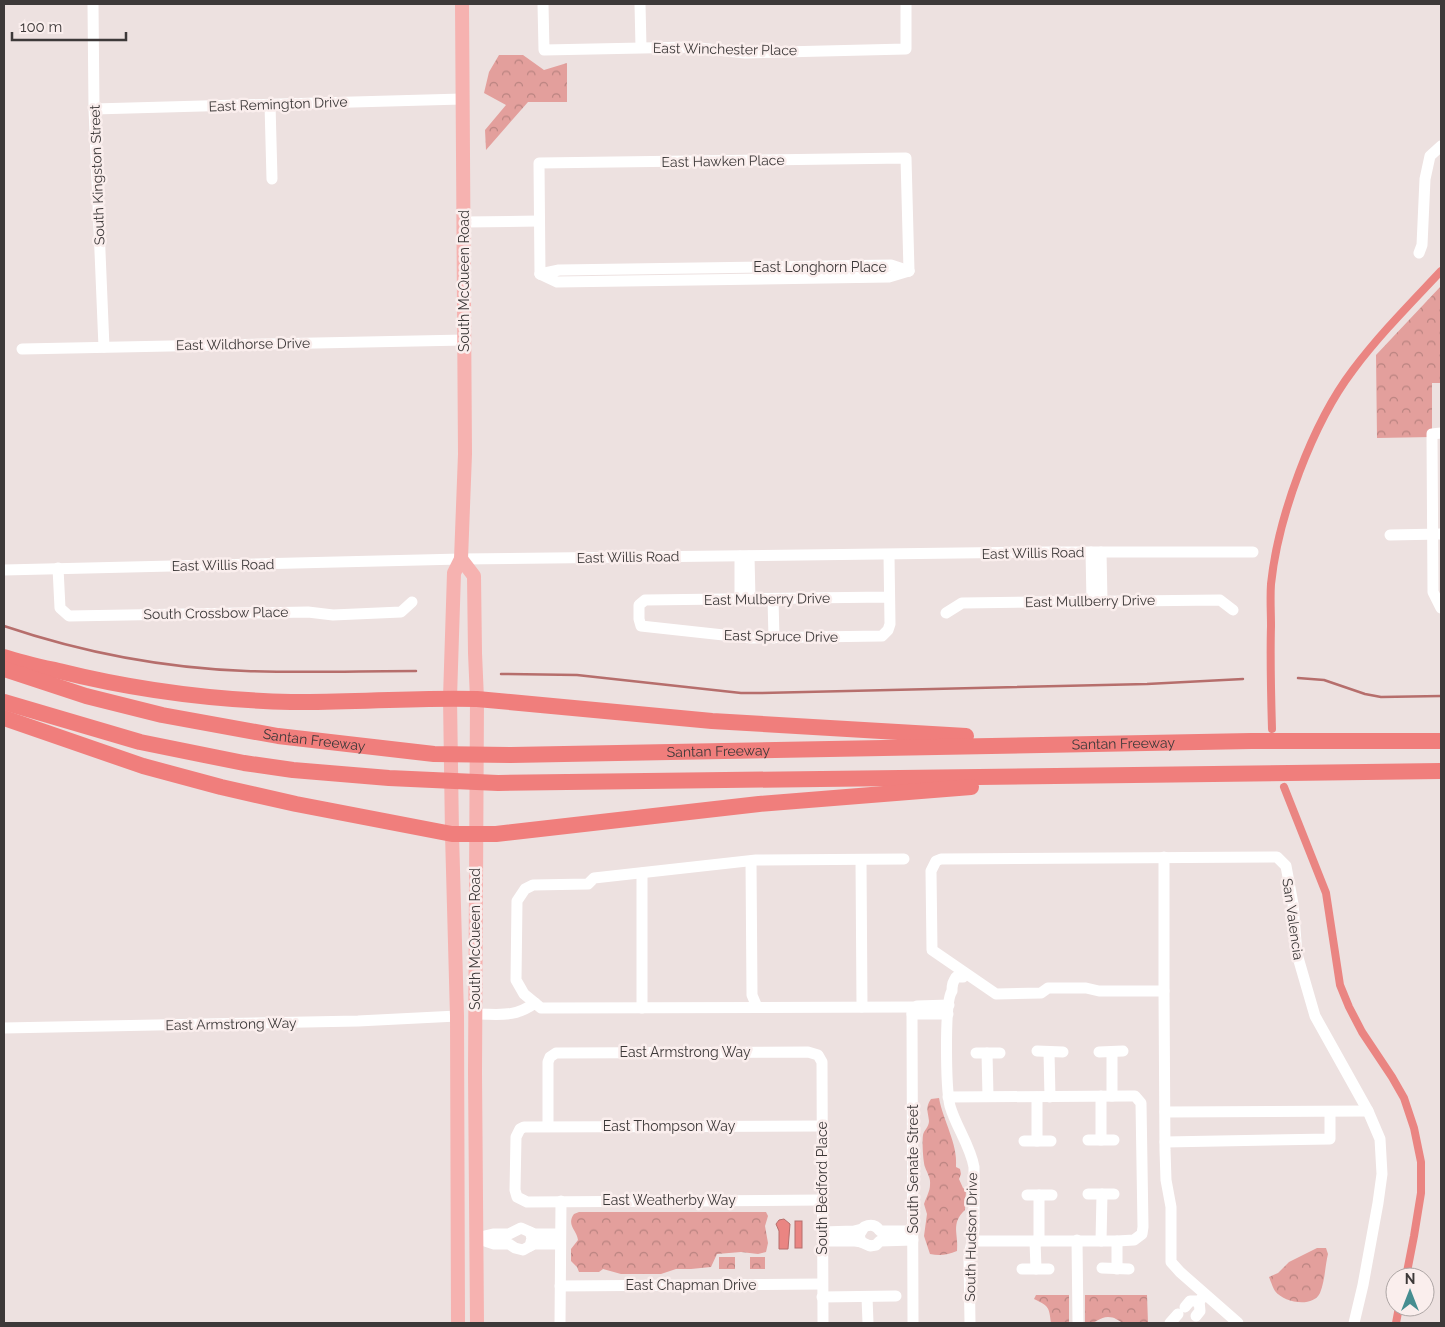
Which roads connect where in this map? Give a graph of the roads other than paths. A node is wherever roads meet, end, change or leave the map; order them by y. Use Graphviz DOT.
graph roads {
  1 [pos="93,4"];
  2 [pos="462,4"];
  3 [pos="544,4"];
  4 [pos="640,4"];
  5 [pos="906,4"];
  6 [pos="641,47"];
  7 [pos="462,99"];
  8 [pos="270,104"];
  9 [pos="94,109"];
  10 [pos="1441,146"];
  11 [pos="272,179"];
  12 [pos="539,220"];
  13 [pos="464,222"];
  14 [pos="1419,254"];
  15 [pos="909,271"];
  16 [pos="465,340"];
  17 [pos="104,347"];
  18 [pos="22,349"];
  19 [pos="1437,433"];
  20 [pos="1437,534"];
  21 [pos="1390,535"];
  22 [pos="1096,552"];
  23 [pos="1253,552"];
  24 [pos="889,555"];
  25 [pos="745,556"];
  26 [pos="462,559"];
  27 [pos="58,568"];
  28 [pos="4,570"];
  29 [pos="889,597"];
  30 [pos="745,599"];
  31 [pos="773,599"];
  32 [pos="1097,601"];
  33 [pos="412,602"];
  34 [pos="1441,608"];
  35 [pos="1233,610"];
  36 [pos="946,613"];
  37 [pos="641,626"];
  38 [pos="774,638"];
  39 [pos="4,657"];
  40 [pos="4,669"];
  41 [pos="450,698"];
  42 [pos="477,699"];
  43 [pos="4,702"];
  44 [pos="4,718"];
  45 [pos="1441,740"];
  46 [pos="1251,741"];
  47 [pos="1441,771"];
  48 [pos="1140,775"];
  49 [pos="452,834"];
  50 [pos="476,835"];
  51 [pos="1164,857"];
  52 [pos="904,859"];
  53 [pos="861,860"];
  54 [pos="751,861"];
  55 [pos="642,873"];
  56 [pos="964,975"];
  57 [pos="1164,990"];
  58 [pos="535,1003"];
  59 [pos="757,1007"];
  60 [pos="862,1007"];
  61 [pos="642,1008"];
  62 [pos="948,1010"];
  63 [pos="914,1011"];
  64 [pos="475,1014"];
  65 [pos="457,1016"];
  66 [pos="4,1028"];
  67 [pos="1037,1051"];
  68 [pos="1049,1052"];
  69 [pos="1063,1052"];
  70 [pos="1099,1052"];
  71 [pos="1000,1053"];
  72 [pos="818,1055"];
  73 [pos="988,1096"];
  74 [pos="1050,1096"];
  75 [pos="1107,1096"];
  76 [pos="948,1097"];
  77 [pos="1037,1097"];
  78 [pos="1368,1111"];
  79 [pos="1165,1112"];
  80 [pos="1330,1112"];
  81 [pos="548,1126"];
  82 [pos="822,1126"];
  83 [pos="1037,1140"];
  84 [pos="1088,1140"];
  85 [pos="1101,1140"];
  86 [pos="1114,1140"];
  87 [pos="1024,1141"];
  88 [pos="1051,1141"];
  89 [pos="1165,1142"];
  90 [pos="1088,1194"];
  91 [pos="1102,1194"];
  92 [pos="1114,1194"];
  93 [pos="1027,1195"];
  94 [pos="1039,1195"];
  95 [pos="1052,1195"];
  96 [pos="518,1197"];
  97 [pos="822,1200"];
  98 [pos="561,1201"];
  99 [pos="862,1229"];
  100 [pos="530,1232"];
  101 [pos="823,1236"];
  102 [pos="913,1236"];
  103 [pos="458,1238"];
  104 [pos="476,1238"];
  105 [pos="560,1239"];
  106 [pos="1077,1240"];
  107 [pos="972,1241"];
  108 [pos="1037,1241"];
  109 [pos="1101,1241"];
  110 [pos="1117,1241"];
  111 [pos="862,1242"];
  112 [pos="530,1246"];
  113 [pos="1102,1268"];
  114 [pos="1022,1269"];
  115 [pos="1036,1269"];
  116 [pos="1050,1269"];
  117 [pos="1116,1269"];
  118 [pos="1129,1269"];
  119 [pos="822,1284"];
  120 [pos="560,1286"];
  121 [pos="458,1295"];
  122 [pos="896,1296"];
  123 [pos="822,1297"];
  124 [pos="868,1297"];
  125 [pos="1202,1298"];
  126 [pos="1178,1315"];
  127 [pos="1191,1321"];
  128 [pos="458,1323"];
  129 [pos="467,1323"];
  130 [pos="477,1323"];
  131 [pos="560,1323"];
  132 [pos="822,1323"];
  133 [pos="868,1323"];
  134 [pos="913,1323"];
  135 [pos="970,1323"];
  136 [pos="1078,1323"];
  137 [pos="1238,1323"];
  138 [pos="1354,1323"];
  1 -- 9 [label="street, South Kingston Street"];
  2 -- 7 [label="main road, South McQueen Road"];
  3 -- 6 [label="street, East Winchester Place"];
  4 -- 6 [label="street"];
  5 -- 6 [label="street, East Winchester Place"];
  7 -- 8 [label="street, East Remington Drive"];
  7 -- 13 [label="main road, South McQueen Road"];
  8 -- 9 [label="street, East Remington Drive"];
  8 -- 11 [label="street"];
  9 -- 17 [label="street, South Kingston Street"];
  10 -- 14 [label="street"];
  12 -- 13 [label="street"];
  12 -- 15 [label="street, East Longhorn Place"];
  12 -- 15 [label="street, East Hawken Place"];
  13 -- 16 [label="main road, South McQueen Road"];
  16 -- 17 [label="street, East Wildhorse Drive"];
  16 -- 26 [label="main road, South McQueen Road"];
  17 -- 18 [label="street, East Wildhorse Drive"];
  19 -- 20 [label="street"];
  20 -- 21 [label="street"];
  20 -- 34 [label="street"];
  22 -- 23 [label="street, East Willis Road"];
  22 -- 24 [label="street, East Willis Road"];
  22 -- 32 [label="street"];
  24 -- 25 [label="street, East Willis Road"];
  24 -- 29 [label="street"];
  25 -- 26 [label="street, East Willis Road"];
  25 -- 30 [label="street"];
  26 -- 27 [label="street, East Willis Road"];
  26 -- 41 [label="main road, South McQueen Road"];
  26 -- 42 [label="main road, South McQueen Road"];
  27 -- 28 [label="street, East Willis Road"];
  27 -- 33 [label="street, South Crossbow Place"];
  29 -- 31 [label="street, East Mulberry Drive"];
  29 -- 38 [label="street, East Spruce Drive"];
  30 -- 31 [label="street, East Mulberry Drive"];
  30 -- 37 [label="street, East Mulberry Drive"];
  31 -- 38 [label="street"];
  32 -- 35 [label="street, East Mullberry Drive"];
  32 -- 36 [label="street, East Mullberry Drive"];
  37 -- 38 [label="street, East Spruce Drive"];
  39 -- 41 [label="highway"];
  40 -- 46 [label="highway, Santan Freeway"];
  41 -- 42 [label="highway"];
  41 -- 49 [label="main road, South McQueen Road"];
  42 -- 46 [label="highway"];
  42 -- 50 [label="main road, South McQueen Road"];
  43 -- 48 [label="highway, Santan Freeway"];
  44 -- 49 [label="highway"];
  45 -- 46 [label="highway, Santan Freeway"];
  47 -- 48 [label="highway, Santan Freeway"];
  48 -- 50 [label="highway"];
  49 -- 50 [label="highway"];
  49 -- 65 [label="main road, South McQueen Road"];
  50 -- 64 [label="main road, South McQueen Road"];
  51 -- 56 [label="street, San Valencia"];
  51 -- 57 [label="street"];
  51 -- 78 [label="street, San Valencia"];
  52 -- 53 [label="street"];
  53 -- 54 [label="street"];
  53 -- 60 [label="street"];
  54 -- 55 [label="street"];
  54 -- 59 [label="street"];
  55 -- 58 [label="street"];
  55 -- 61 [label="street"];
  56 -- 57 [label="street, San Valencia"];
  56 -- 62 [label="street"];
  57 -- 79 [label="street"];
  58 -- 61 [label="street"];
  58 -- 64 [label="street"];
  59 -- 60 [label="street"];
  59 -- 61 [label="street"];
  60 -- 63 [label="street"];
  62 -- 63 [label="street"];
  62 -- 76 [label="street, South Hudson Drive"];
  63 -- 102 [label="street, South Senate Street"];
  64 -- 65 [label="main road"];
  64 -- 104 [label="main road, South McQueen Road"];
  65 -- 66 [label="street, East Armstrong Way"];
  65 -- 103 [label="main road, South McQueen Road"];
  67 -- 68 [label="street"];
  68 -- 69 [label="street"];
  68 -- 74 [label="street"];
  70 -- 75 [label="street"];
  71 -- 73 [label="street"];
  72 -- 81 [label="street, East Armstrong Way"];
  72 -- 82 [label="street, South Bedford Place"];
  73 -- 76 [label="street"];
  73 -- 77 [label="street"];
  74 -- 75 [label="street"];
  74 -- 77 [label="street"];
  75 -- 85 [label="street"];
  75 -- 110 [label="street"];
  76 -- 107 [label="street, South Hudson Drive"];
  77 -- 83 [label="street"];
  78 -- 80 [label="street"];
  78 -- 138 [label="street, San Valencia"];
  79 -- 80 [label="street"];
  79 -- 89 [label="street"];
  80 -- 89 [label="street"];
  81 -- 82 [label="street, East Thompson Way"];
  81 -- 96 [label="street, East Thompson Way"];
  82 -- 97 [label="street, South Bedford Place"];
  83 -- 87 [label="street"];
  83 -- 88 [label="street"];
  84 -- 85 [label="street"];
  85 -- 86 [label="street"];
  89 -- 125 [label="street"];
  90 -- 91 [label="street"];
  91 -- 92 [label="street"];
  91 -- 109 [label="street"];
  93 -- 94 [label="street"];
  94 -- 95 [label="street"];
  94 -- 108 [label="street"];
  96 -- 98 [label="street, East Weatherby Way"];
  97 -- 98 [label="street, East Weatherby Way"];
  97 -- 101 [label="street, South Bedford Place"];
  98 -- 105 [label="street"];
  99 -- 101 [label="street"];
  99 -- 102 [label="street"];
  99 -- 111 [label="street"];
  100 -- 104 [label="street"];
  100 -- 105 [label="street"];
  100 -- 112 [label="street"];
  101 -- 111 [label="street"];
  101 -- 119 [label="street, South Bedford Place"];
  102 -- 111 [label="street"];
  102 -- 134 [label="street, South Senate Street"];
  103 -- 104 [label="main road"];
  103 -- 121 [label="main road, South McQueen Road"];
  104 -- 112 [label="street"];
  104 -- 130 [label="main road, South McQueen Road"];
  105 -- 112 [label="street"];
  105 -- 120 [label="street"];
  106 -- 108 [label="street"];
  106 -- 109 [label="street"];
  106 -- 136 [label="street"];
  107 -- 108 [label="street"];
  107 -- 135 [label="street, South Hudson Drive"];
  108 -- 115 [label="street"];
  109 -- 110 [label="street"];
  110 -- 117 [label="street"];
  113 -- 117 [label="street"];
  114 -- 115 [label="street"];
  115 -- 116 [label="street"];
  117 -- 118 [label="street"];
  119 -- 120 [label="street, East Chapman Drive"];
  119 -- 123 [label="street, South Bedford Place"];
  120 -- 131 [label="street"];
  121 -- 128 [label="main road, South McQueen Road"];
  121 -- 129 [label="main road"];
  122 -- 124 [label="street"];
  123 -- 124 [label="street"];
  123 -- 132 [label="street, South Bedford Place"];
  124 -- 133 [label="street"];
  125 -- 126 [label="street"];
  125 -- 127 [label="street"];
  125 -- 137 [label="street"];
}
